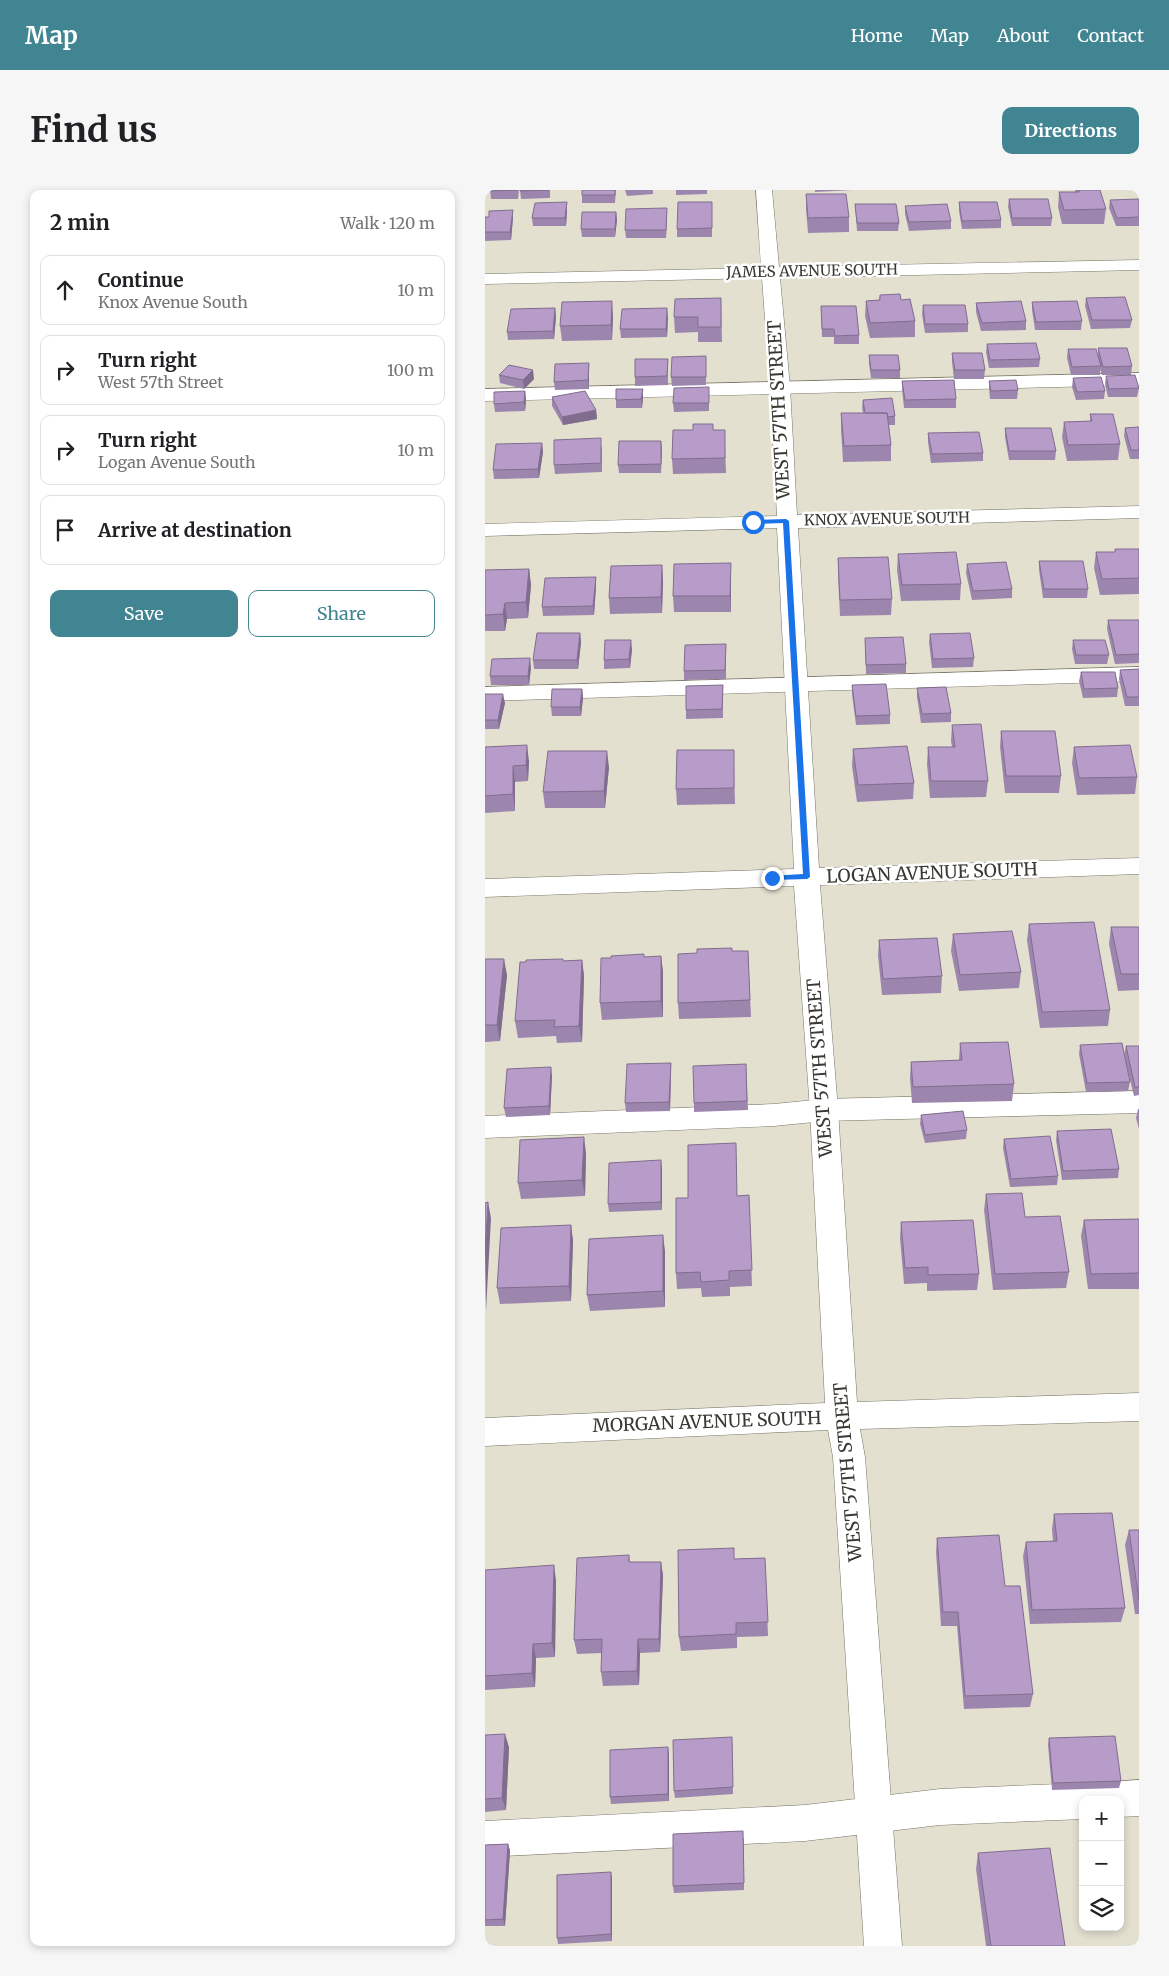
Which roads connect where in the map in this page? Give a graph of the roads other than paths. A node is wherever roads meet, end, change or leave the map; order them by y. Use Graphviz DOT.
graph roads {
  1 [pos="764,190"];
  2 [pos="1139,264"];
  3 [pos="771,272"];
  4 [pos="485,280"];
  5 [pos="1139,379"];
  6 [pos="780,387"];
  7 [pos="485,395"];
  8 [pos="1139,512"];
  9 [pos="786,521"];
  10 [pos="485,530"];
  11 [pos="1139,674"];
  12 [pos="796,684"];
  13 [pos="485,694"];
  14 [pos="1139,866"];
  15 [pos="807,877"];
  16 [pos="485,888"];
  17 [pos="1139,1102"];
  18 [pos="824,1110"];
  19 [pos="485,1127"];
  20 [pos="1139,1407"];
  21 [pos="842,1417"];
  22 [pos="485,1432"];
  23 [pos="1139,1798"];
  24 [pos="1124,1799"];
  25 [pos="1079,1801"];
  26 [pos="873,1816"];
  27 [pos="485,1838"];
  28 [pos="883,1946"];
  1 -- 3 [label="street, WEST 57TH STREET"];
  2 -- 3 [label="street, JAMES AVENUE SOUTH"];
  3 -- 4 [label="street, JAMES AVENUE SOUTH"];
  3 -- 6 [label="street, WEST 57TH STREET"];
  5 -- 6 [label="street"];
  6 -- 7 [label="street"];
  6 -- 9 [label="street, WEST 57TH STREET"];
  8 -- 9 [label="street, KNOX AVENUE SOUTH"];
  9 -- 10 [label="street, KNOX AVENUE SOUTH"];
  9 -- 12 [label="street, WEST 57TH STREET"];
  11 -- 12 [label="street"];
  12 -- 13 [label="street"];
  12 -- 15 [label="street, WEST 57TH STREET"];
  14 -- 15 [label="street, LOGAN AVENUE SOUTH"];
  15 -- 16 [label="street, LOGAN AVENUE SOUTH"];
  15 -- 18 [label="street, WEST 57TH STREET"];
  17 -- 18 [label="street"];
  18 -- 19 [label="street"];
  18 -- 21 [label="street, WEST 57TH STREET"];
  20 -- 21 [label="street, MORGAN AVENUE SOUTH"];
  21 -- 22 [label="street, MORGAN AVENUE SOUTH"];
  21 -- 26 [label="street, WEST 57TH STREET"];
  23 -- 24 [label="street"];
  25 -- 26 [label="street"];
  26 -- 27 [label="street"];
  26 -- 28 [label="street, WEST 57TH STREET"];
}
